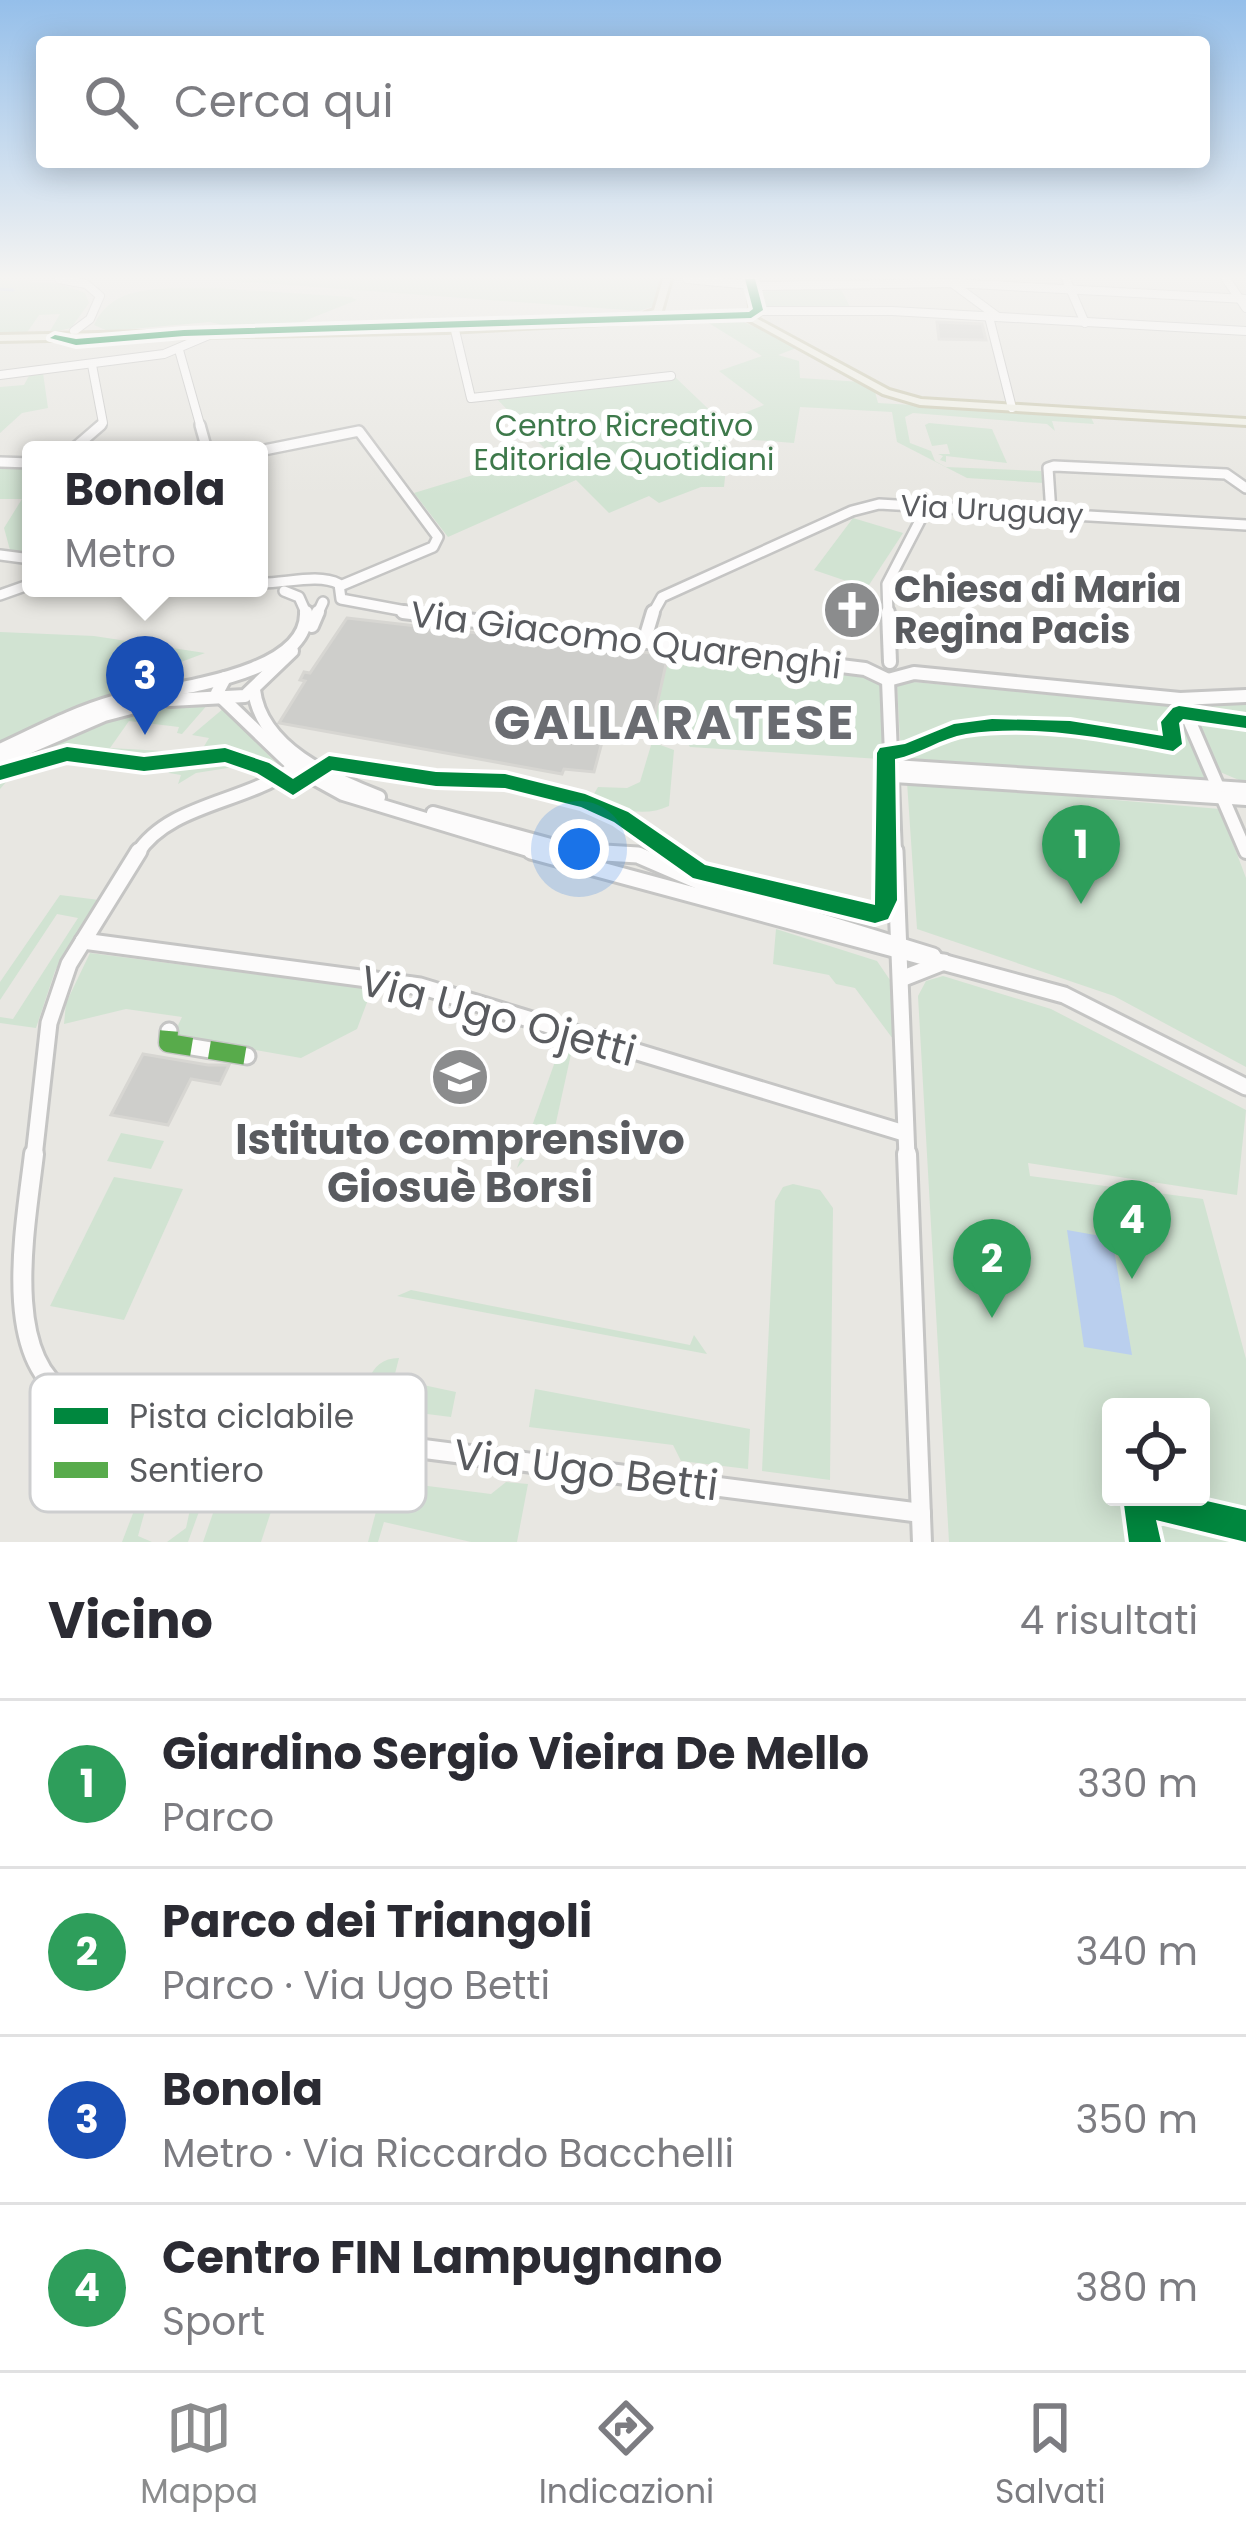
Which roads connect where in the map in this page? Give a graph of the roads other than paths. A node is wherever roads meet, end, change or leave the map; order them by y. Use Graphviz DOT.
graph roads {
  1 [pos="179,350"];
  2 [pos="173,351"];
  3 [pos="461,351"];
  4 [pos="817,351"];
  5 [pos="1000,351"];
  6 [pos="92,365"];
  7 [pos="0,376"];
  8 [pos="671,376"];
  9 [pos="1011,405"];
  10 [pos="1246,419"];
  11 [pos="82,441"];
  12 [pos="204,441"];
  13 [pos="268,449"];
  14 [pos="1246,488"];
  15 [pos="928,505"];
  16 [pos="1052,513"];
  17 [pos="1246,525"];
  18 [pos="308,581"];
  19 [pos="268,585"];
  20 [pos="336,585"];
  21 [pos="268,588"];
  22 [pos="299,597"];
  23 [pos="322,602"];
  24 [pos="377,609"];
  25 [pos="644,642"];
  26 [pos="890,662"];
  27 [pos="876,671"];
  28 [pos="902,673"];
  29 [pos="230,676"];
  30 [pos="888,680"];
  31 [pos="255,688"];
  32 [pos="1246,696"];
  33 [pos="226,699"];
  34 [pos="1180,699"];
  35 [pos="0,750"];
  36 [pos="0,760"];
  37 [pos="298,763"];
  38 [pos="894,771"];
  39 [pos="1246,789"];
  40 [pos="1221,794"];
  41 [pos="1246,799"];
  42 [pos="1246,851"];
  43 [pos="606,863"];
  44 [pos="667,864"];
  45 [pos="658,885"];
  46 [pos="83,941"];
  47 [pos="897,946"];
  48 [pos="945,962"];
  49 [pos="901,979"];
  50 [pos="169,1031"];
  51 [pos="247,1056"];
  52 [pos="1246,1083"];
  53 [pos="904,1133"];
  54 [pos="40,1374"];
  55 [pos="426,1450"];
  56 [pos="921,1513"];
  57 [pos="922,1542"];
  1 -- 12 [label="street"];
  2 -- 6 [label="street"];
  3 -- 8 [label="street"];
  4 -- 9 [label="main road"];
  5 -- 9 [label="street"];
  6 -- 7 [label="street"];
  6 -- 11 [label="street"];
  9 -- 10 [label="main road"];
  13 -- 20 [label="street"];
  14 -- 16 [label="street"];
  15 -- 16 [label="street, Via Uruguay"];
  15 -- 25 [label="street, Via Uruguay"];
  15 -- 26 [label="street"];
  16 -- 17 [label="street, Via Uruguay"];
  18 -- 19 [label="street, Via Giacomo Quarenghi"];
  18 -- 20 [label="street, Via Giacomo Quarenghi"];
  18 -- 22 [label="street"];
  20 -- 23 [label="street"];
  20 -- 24 [label="street, Via Giacomo Quarenghi"];
  21 -- 22 [label="street, Via Giacomo Quarenghi"];
  22 -- 23 [label="street, Via Giacomo Quarenghi"];
  22 -- 29 [label="street"];
  23 -- 24 [label="street, Via Giacomo Quarenghi"];
  23 -- 31 [label="street"];
  24 -- 25 [label="street, Via Giacomo Quarenghi"];
  25 -- 27 [label="street, Via Giacomo Quarenghi"];
  26 -- 27 [label="street"];
  26 -- 28 [label="street"];
  27 -- 30 [label="street"];
  28 -- 30 [label="street"];
  28 -- 34 [label="street"];
  29 -- 31 [label="street"];
  29 -- 33 [label="street"];
  29 -- 35 [label="street"];
  30 -- 38 [label="street"];
  31 -- 33 [label="street"];
  31 -- 37 [label="street"];
  32 -- 34 [label="street"];
  33 -- 36 [label="street"];
  33 -- 37 [label="street"];
  34 -- 40 [label="street"];
  37 -- 43 [label="street"];
  37 -- 46 [label="street, Via Ugo Betti"];
  38 -- 40 [label="street"];
  38 -- 47 [label="street"];
  39 -- 40 [label="street"];
  40 -- 41 [label="street"];
  40 -- 42 [label="street"];
  43 -- 44 [label="street"];
  43 -- 45 [label="street"];
  44 -- 45 [label="street"];
  44 -- 47 [label="street"];
  45 -- 47 [label="street"];
  46 -- 53 [label="street, Via Ugo Ojetti"];
  46 -- 54 [label="street, Via Ugo Betti"];
  47 -- 48 [label="street"];
  47 -- 49 [label="street"];
  48 -- 49 [label="street"];
  48 -- 52 [label="street"];
  49 -- 53 [label="street"];
  50 -- 51 [label="street"];
  53 -- 56 [label="street"];
  55 -- 56 [label="street, Via Ugo Betti"];
  56 -- 57 [label="street"];
}
